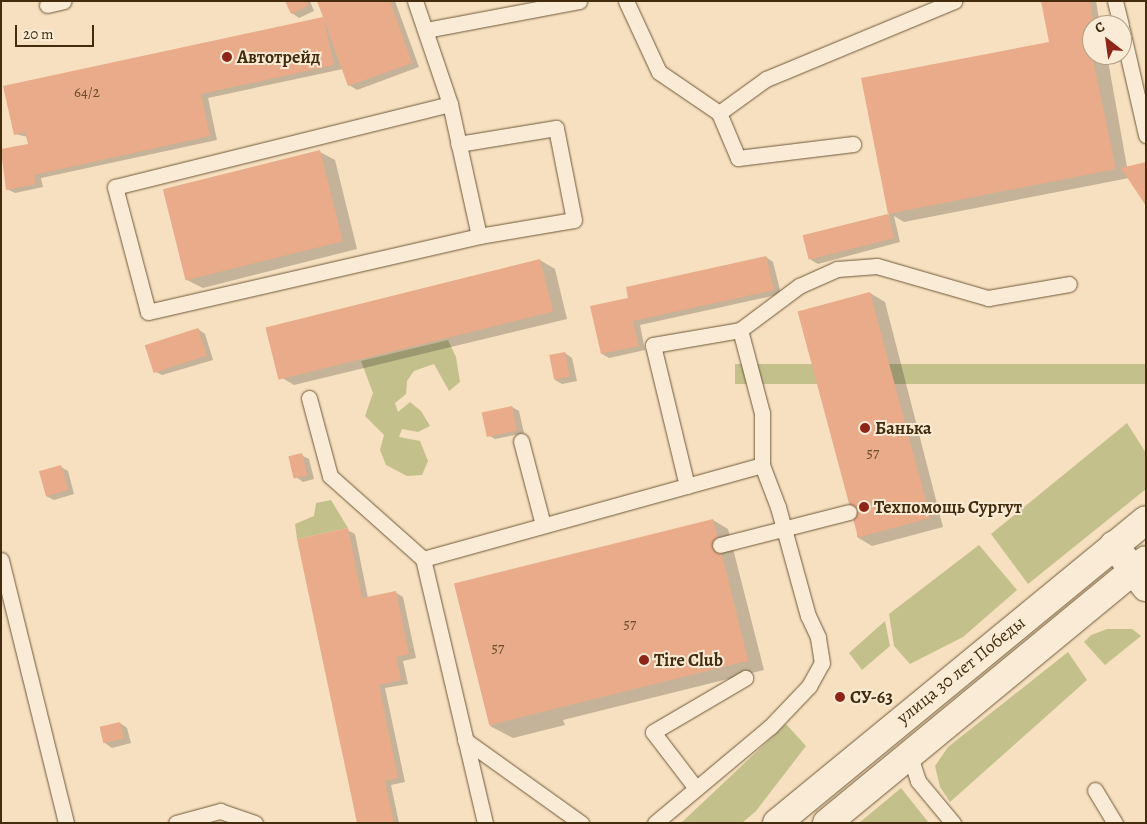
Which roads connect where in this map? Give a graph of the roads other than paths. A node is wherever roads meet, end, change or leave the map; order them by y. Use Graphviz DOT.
graph roads {
  1 [pos="64,1"];
  2 [pos="415,1"];
  3 [pos="579,1"];
  4 [pos="626,1"];
  5 [pos="954,1"];
  6 [pos="1116,1"];
  7 [pos="46,5"];
  8 [pos="1119,15"];
  9 [pos="426,30"];
  10 [pos="1130,65"];
  11 [pos="450,104"];
  12 [pos="719,113"];
  13 [pos="1146,135"];
  14 [pos="458,144"];
  15 [pos="853,144"];
  16 [pos="479,236"];
  17 [pos="1069,284"];
  18 [pos="740,330"];
  19 [pos="309,398"];
  20 [pos="521,441"];
  21 [pos="762,465"];
  22 [pos="687,486"];
  23 [pos="849,512"];
  24 [pos="1146,520"];
  25 [pos="543,525"];
  26 [pos="783,529"];
  27 [pos="720,545"];
  28 [pos="1114,545"];
  29 [pos="423,558"];
  30 [pos="1,560"];
  31 [pos="1142,572"];
  32 [pos="745,678"];
  33 [pos="465,740"];
  34 [pos="909,753"];
  35 [pos="695,787"];
  36 [pos="1095,790"];
  37 [pos="66,823"];
  38 [pos="176,823"];
  39 [pos="255,823"];
  40 [pos="485,823"];
  41 [pos="581,823"];
  42 [pos="655,823"];
  43 [pos="777,823"];
  44 [pos="827,823"];
  45 [pos="953,823"];
  46 [pos="1115,823"];
  1 -- 7 [label="lane"];
  2 -- 9 [label="lane"];
  3 -- 9 [label="lane"];
  4 -- 12 [label="lane"];
  5 -- 12 [label="lane"];
  6 -- 8 [label="lane"];
  9 -- 11 [label="lane"];
  10 -- 13 [label="lane"];
  11 -- 14 [label="lane"];
  11 -- 16 [label="lane"];
  12 -- 15 [label="lane"];
  14 -- 16 [label="lane"];
  14 -- 16 [label="lane"];
  17 -- 18 [label="lane"];
  18 -- 21 [label="lane"];
  18 -- 22 [label="lane"];
  19 -- 29 [label="lane"];
  20 -- 25 [label="lane"];
  21 -- 22 [label="lane"];
  21 -- 26 [label="lane"];
  22 -- 25 [label="lane"];
  23 -- 26 [label="lane"];
  24 -- 28 [label="main road, улица 30 лет Победы"];
  25 -- 29 [label="lane"];
  26 -- 27 [label="lane"];
  26 -- 35 [label="lane"];
  28 -- 31 [label="main road"];
  28 -- 43 [label="main road, улица 30 лет Победы"];
  29 -- 33 [label="lane"];
  30 -- 37 [label="lane"];
  31 -- 34 [label="main road, улица 30 лет Победы"];
  32 -- 35 [label="lane"];
  33 -- 40 [label="lane"];
  33 -- 41 [label="lane"];
  34 -- 44 [label="main road, улица 30 лет Победы"];
  34 -- 45 [label="lane"];
  35 -- 42 [label="lane"];
  36 -- 46 [label="lane"];
  38 -- 39 [label="lane"];
}
